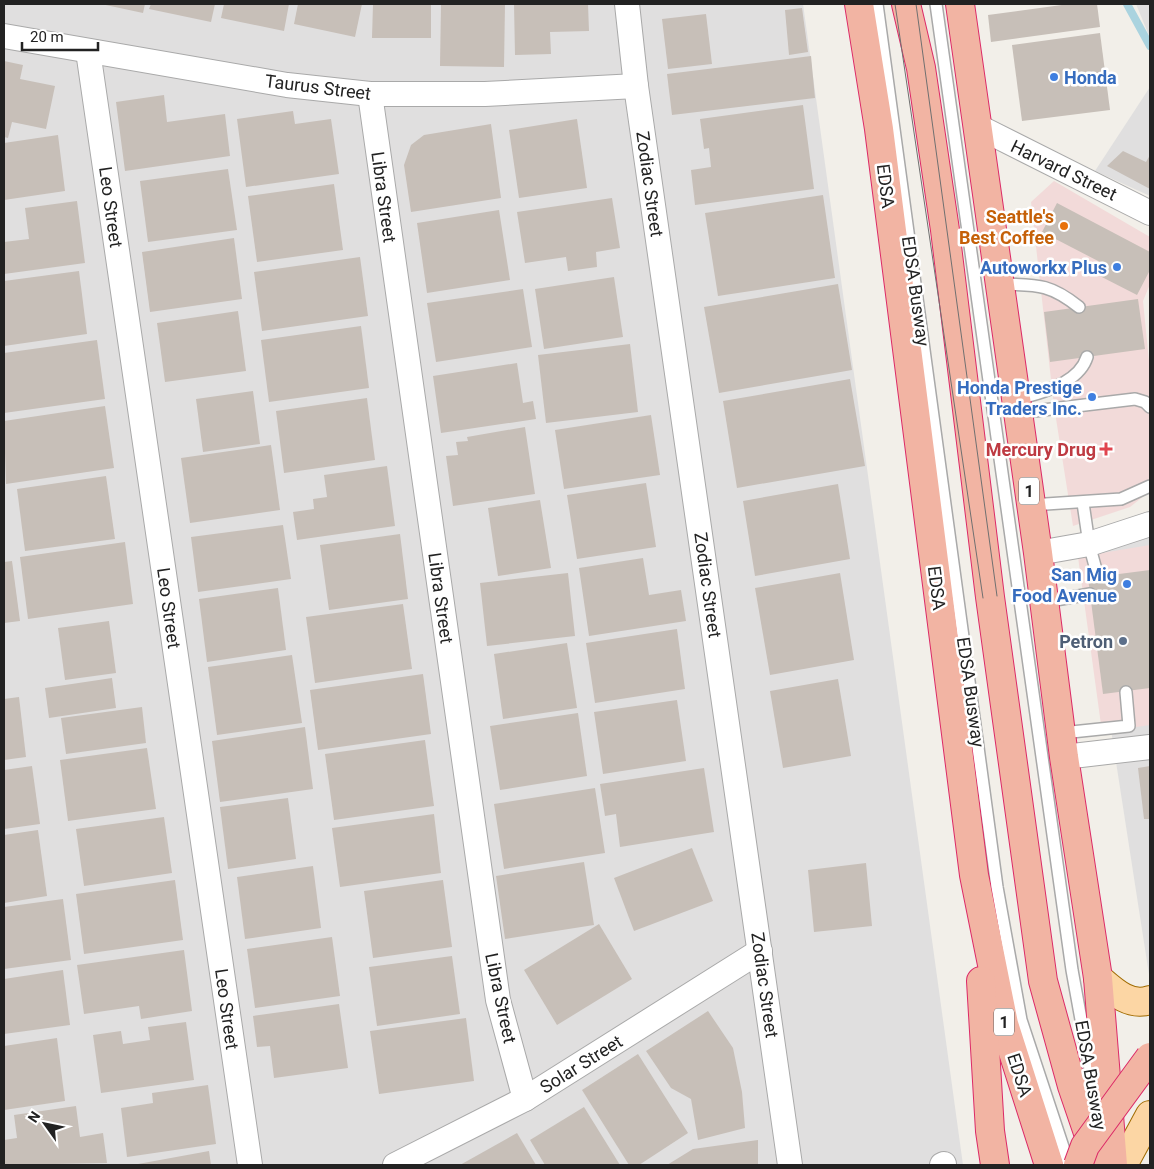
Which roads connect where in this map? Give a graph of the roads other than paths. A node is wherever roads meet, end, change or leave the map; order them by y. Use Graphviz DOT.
graph roads {
  1 [pos="626,4"];
  2 [pos="858,4"];
  3 [pos="877,4"];
  4 [pos="906,4"];
  5 [pos="936,4"];
  6 [pos="960,4"];
  7 [pos="4,36"];
  8 [pos="88,51"];
  9 [pos="636,86"];
  10 [pos="370,94"];
  11 [pos="977,126"];
  12 [pos="1150,213"];
  13 [pos="1000,284"];
  14 [pos="1079,307"];
  15 [pos="1087,357"];
  16 [pos="1017,406"];
  17 [pos="1150,406"];
  18 [pos="1150,486"];
  19 [pos="1083,503"];
  20 [pos="1031,505"];
  21 [pos="1150,524"];
  22 [pos="1089,544"];
  23 [pos="1038,553"];
  24 [pos="1098,577"];
  25 [pos="1090,594"];
  26 [pos="1044,602"];
  27 [pos="1126,692"];
  28 [pos="1137,741"];
  29 [pos="1063,745"];
  30 [pos="974,875"];
  31 [pos="760,952"];
  32 [pos="1098,978"];
  33 [pos="1150,1000"];
  34 [pos="1150,1057"];
  35 [pos="525,1099"];
  36 [pos="1150,1115"];
  37 [pos="1141,1156"];
  38 [pos="250,1165"];
  39 [pos="395,1165"];
  40 [pos="790,1165"];
  41 [pos="995,1165"];
  42 [pos="1050,1165"];
  43 [pos="1069,1165"];
  44 [pos="1078,1165"];
  45 [pos="1099,1165"];
  46 [pos="1107,1165"];
  47 [pos="1113,1165"];
  1 -- 9 [label="street, Zodiac Street"];
  2 -- 30 [label="highway, EDSA / 1"];
  3 -- 43 [label="lane, EDSA Busway"];
  4 -- 45 [label="highway"];
  5 -- 46 [label="lane, EDSA Busway"];
  6 -- 11 [label="highway, 1"];
  7 -- 8 [label="street, Taurus Street"];
  8 -- 10 [label="street, Taurus Street"];
  8 -- 38 [label="street, Leo Street"];
  9 -- 10 [label="street, Taurus Street"];
  9 -- 31 [label="street, Zodiac Street"];
  10 -- 35 [label="street, Libra Street"];
  11 -- 12 [label="street, Harvard Street"];
  11 -- 13 [label="highway, 1"];
  13 -- 14 [label="lane"];
  13 -- 16 [label="highway, 1"];
  15 -- 16 [label="lane"];
  16 -- 17 [label="lane"];
  16 -- 20 [label="highway, 1"];
  18 -- 19 [label="lane"];
  19 -- 20 [label="lane"];
  19 -- 22 [label="lane"];
  20 -- 23 [label="highway, 1"];
  21 -- 22 [label="street"];
  22 -- 23 [label="street"];
  22 -- 24 [label="lane"];
  23 -- 26 [label="highway, 1"];
  25 -- 26 [label="lane"];
  26 -- 29 [label="highway, 1"];
  27 -- 28 [label="lane"];
  28 -- 29 [label="street"];
  29 -- 32 [label="highway, 1"];
  30 -- 41 [label="highway, 1"];
  30 -- 42 [label="highway, EDSA / 1"];
  31 -- 35 [label="street, Solar Street"];
  31 -- 40 [label="street, Zodiac Street"];
  32 -- 33 [label="main road"];
  32 -- 47 [label="highway, 1"];
  34 -- 44 [label="highway, bridge"];
  35 -- 39 [label="street, Solar Street"];
  36 -- 37 [label="main road"];
}
